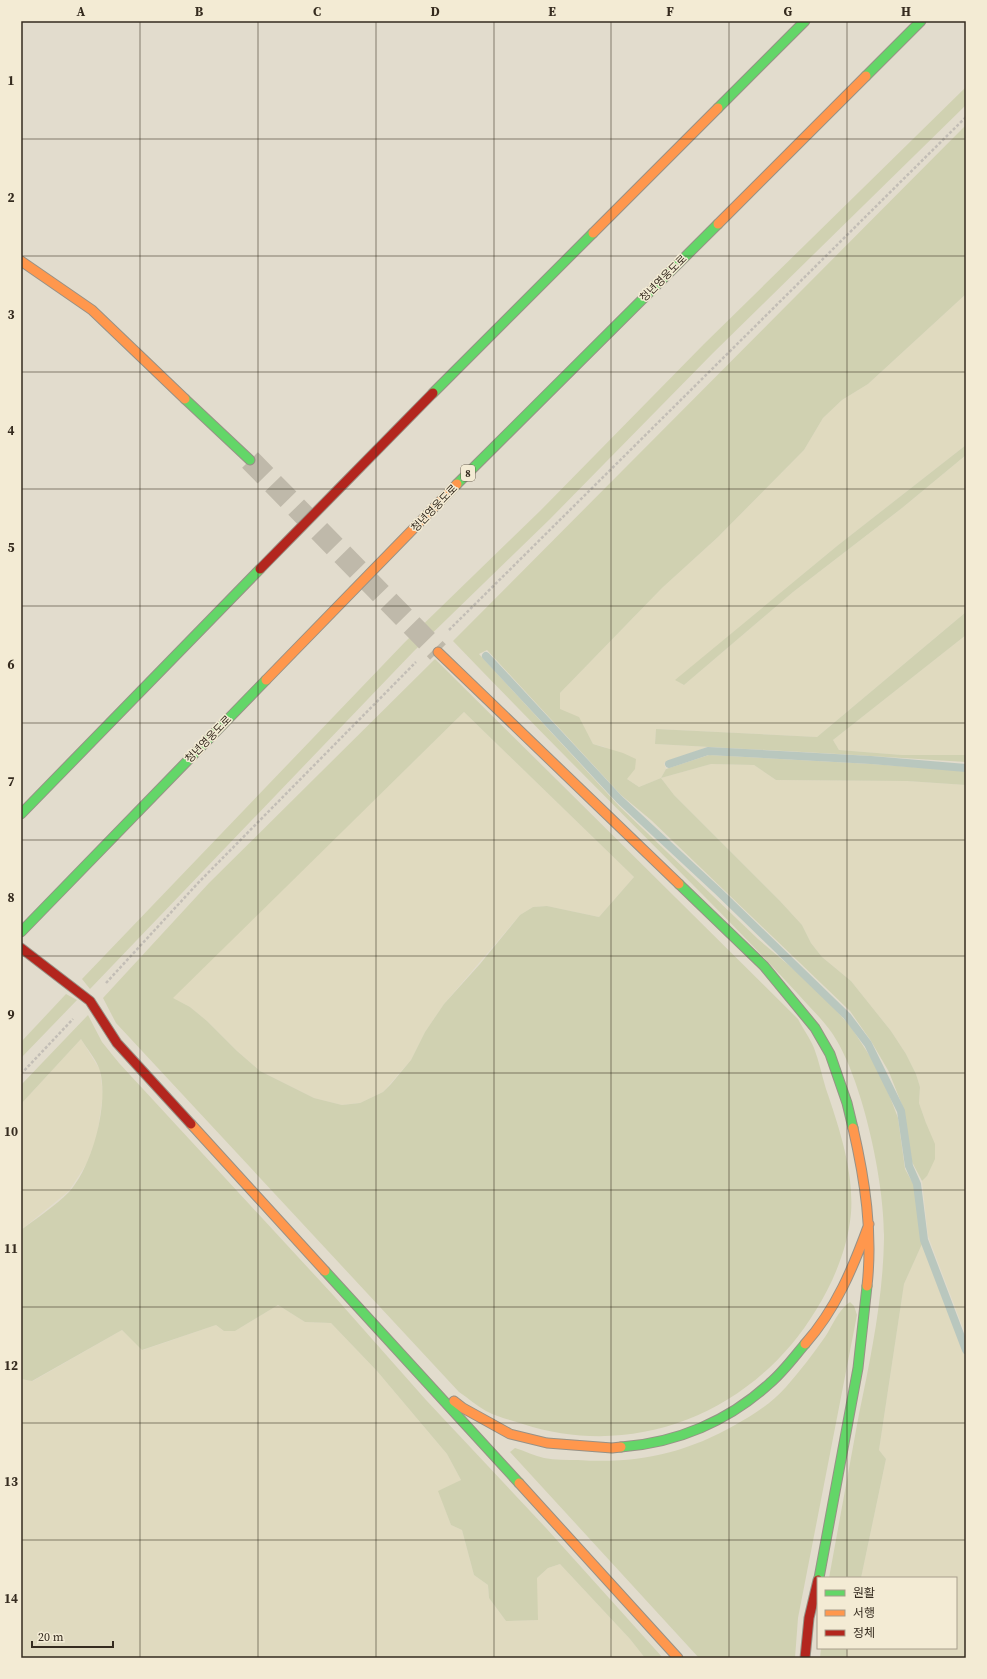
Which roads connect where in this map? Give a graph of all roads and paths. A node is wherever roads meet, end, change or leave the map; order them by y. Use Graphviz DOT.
graph roads {
  1 [pos="805,21"];
  2 [pos="921,21"];
  3 [pos="966,117"];
  4 [pos="21,261"];
  5 [pos="250,460"];
  6 [pos="444,635"];
  7 [pos="438,652"];
  8 [pos="421,657"];
  9 [pos="21,814"];
  10 [pos="21,932"];
  11 [pos="21,948"];
  12 [pos="90,1001"];
  13 [pos="21,1074"];
  14 [pos="869,1224"];
  15 [pos="419,1375"];
  16 [pos="818,1577"];
  17 [pos="817,1583"];
  18 [pos="678,1658"];
  19 [pos="805,1658"];
  1 -- 9 [label="main road"];
  2 -- 10 [label="main road, 청년영웅도로 / 8"];
  3 -- 6 [label="path"];
  4 -- 5 [label="main road"];
  7 -- 14 [label="main road"];
  8 -- 12 [label="path"];
  11 -- 12 [label="main road"];
  12 -- 13 [label="path"];
  12 -- 15 [label="main road"];
  14 -- 15 [label="main road"];
  14 -- 16 [label="main road"];
  15 -- 18 [label="main road"];
  17 -- 19 [label="main road"];
}
